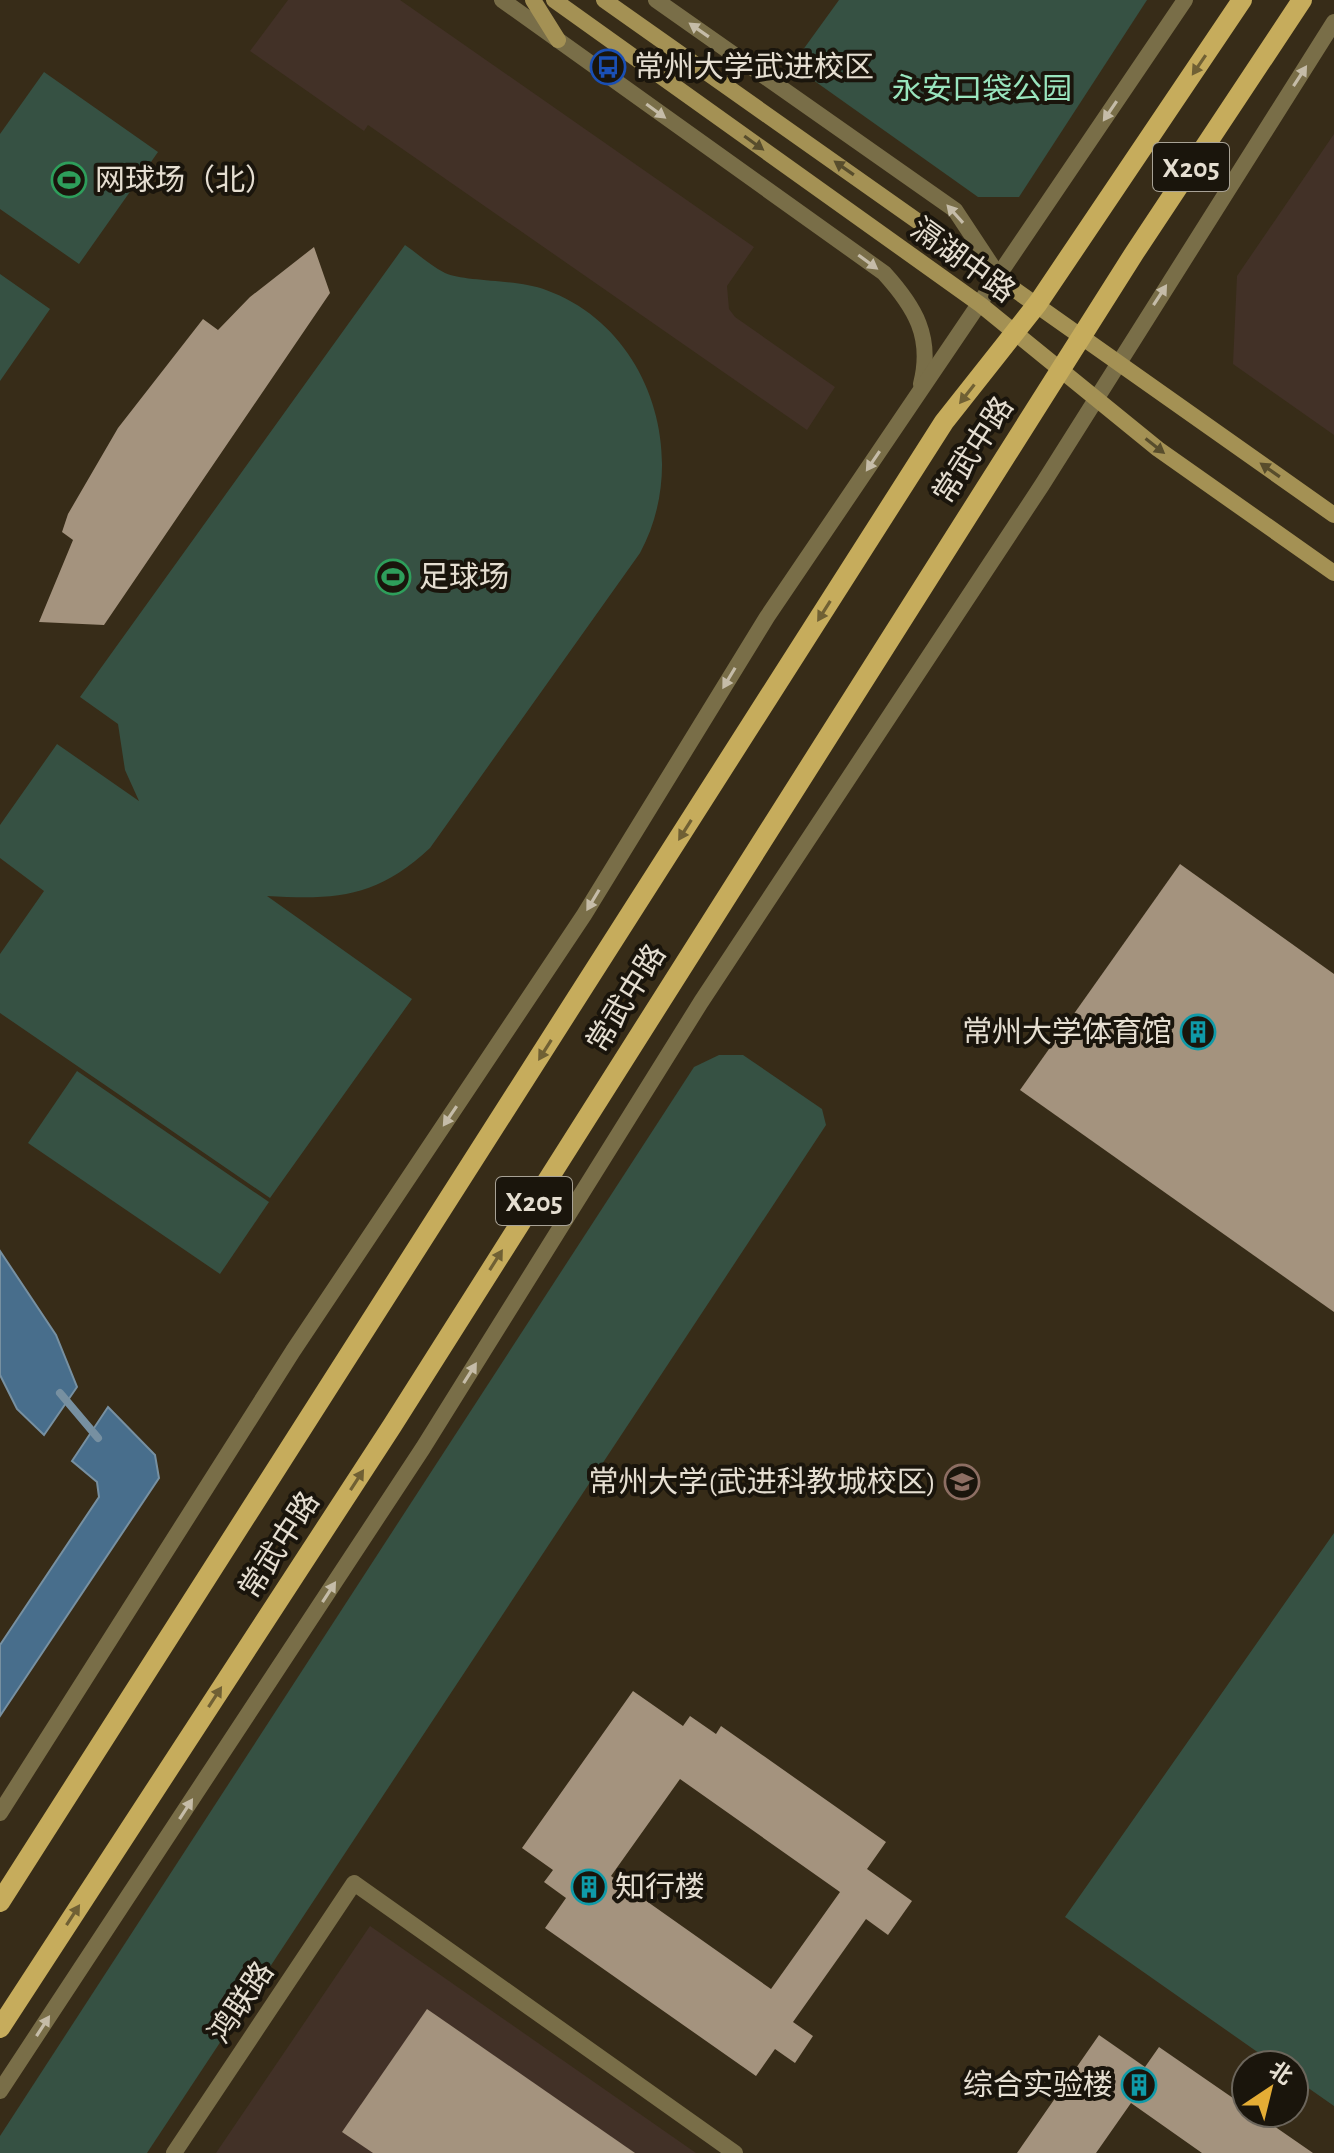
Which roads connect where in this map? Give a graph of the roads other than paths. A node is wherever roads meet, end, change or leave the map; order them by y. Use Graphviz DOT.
graph roads {
  1 [pos="502,0"];
  2 [pos="533,0"];
  3 [pos="554,0"];
  4 [pos="604,0"];
  5 [pos="656,0"];
  6 [pos="1185,0"];
  7 [pos="1242,0"];
  8 [pos="1302,0"];
  9 [pos="1334,22"];
  10 [pos="558,40"];
  11 [pos="1000,278"];
  12 [pos="1038,303"];
  13 [pos="981,305"];
  14 [pos="1015,332"];
  15 [pos="1082,335"];
  16 [pos="1118,361"];
  17 [pos="1061,370"];
  18 [pos="917,397"];
  19 [pos="1094,398"];
  20 [pos="1334,515"];
  21 [pos="1334,573"];
  22 [pos="0,1813"];
  23 [pos="0,1902"];
  24 [pos="0,2028"];
  25 [pos="0,2091"];
  26 [pos="174,2153"];
  27 [pos="735,2153"];
  1 -- 10 [label="street"];
  2 -- 10 [label="main road"];
  3 -- 13 [label="main road, 滆湖中路, one-way"];
  11 -- 4 [label="main road, 滆湖中路, one-way"];
  11 -- 5 [label="street, one-way"];
  6 -- 11 [label="street, one-way"];
  7 -- 12 [label="main road, 常武中路 / X205, one-way"];
  8 -- 15 [label="main road, 常武中路 / X205"];
  16 -- 9 [label="street, one-way"];
  10 -- 18 [label="street, one-way"];
  11 -- 12 [label="main road, 滆湖中路"];
  11 -- 13 [label="street"];
  12 -- 14 [label="main road, 常武中路 / X205"];
  12 -- 15 [label="main road, 滆湖中路"];
  13 -- 14 [label="main road, 滆湖中路"];
  13 -- 18 [label="street"];
  14 -- 17 [label="main road, 滆湖中路"];
  14 -- 23 [label="main road, 常武中路 / X205, one-way"];
  15 -- 16 [label="main road, 滆湖中路"];
  15 -- 17 [label="main road, 常武中路 / X205"];
  16 -- 19 [label="street"];
  20 -- 16 [label="main road, 滆湖中路, one-way"];
  17 -- 19 [label="main road, 滆湖中路"];
  24 -- 17 [label="main road, 常武中路 / X205, one-way"];
  18 -- 22 [label="street, one-way"];
  19 -- 21 [label="main road, 滆湖中路, one-way"];
  25 -- 19 [label="street, one-way"];
  26 -- 27 [label="street, 鸿联路"];
}
